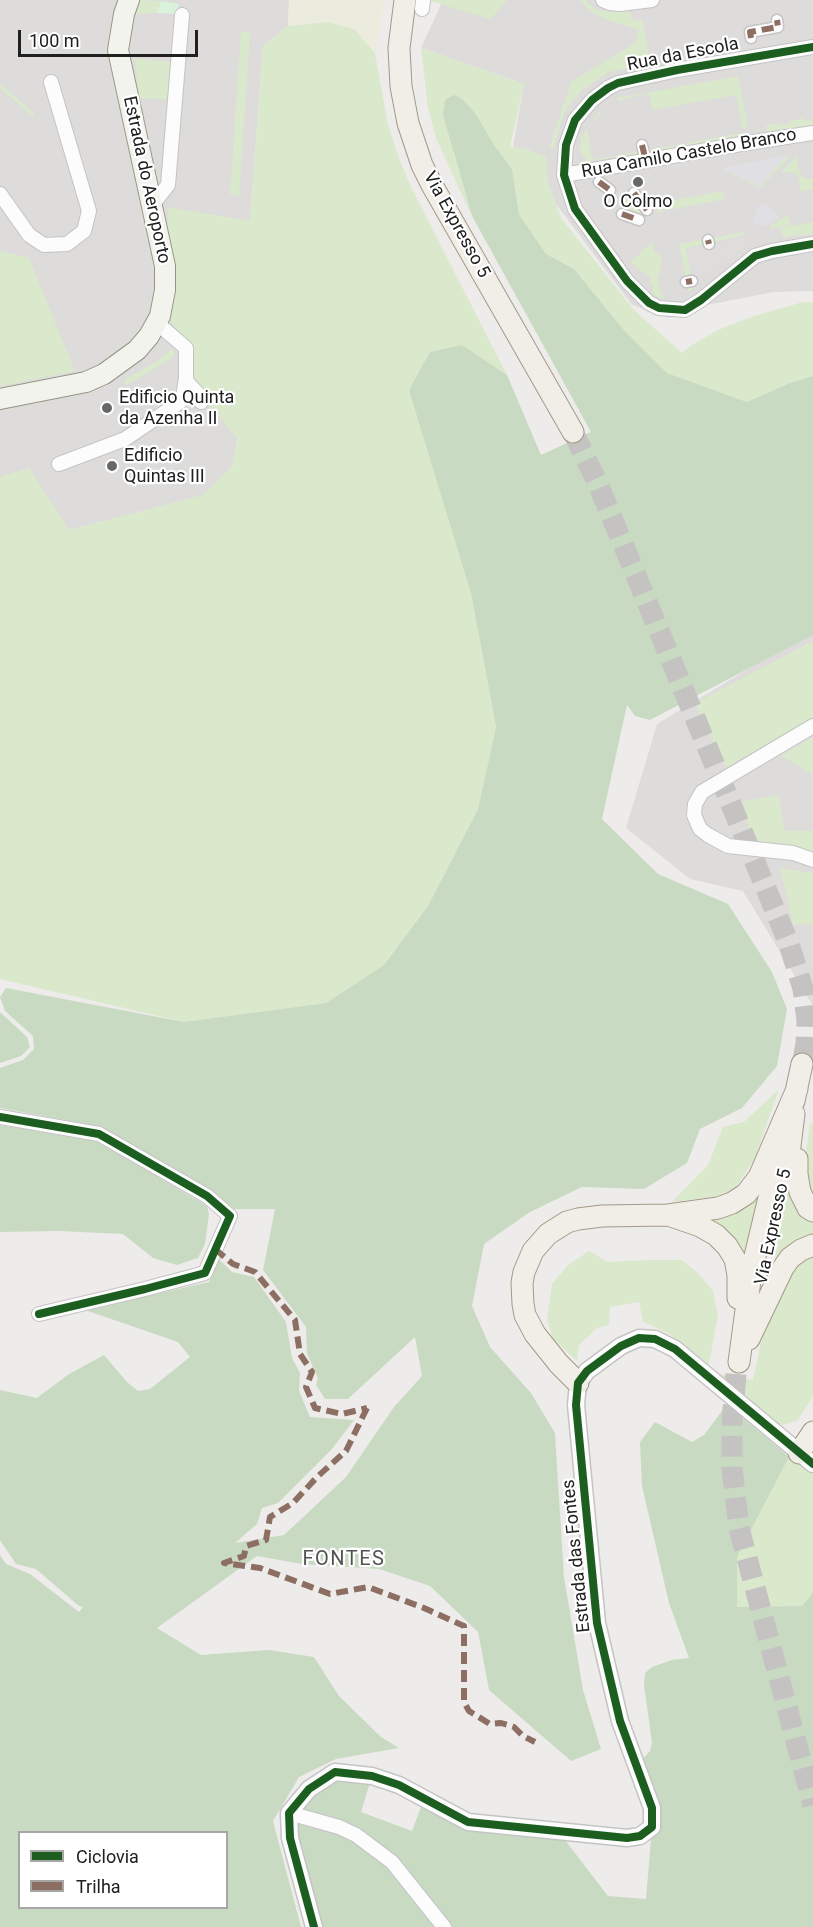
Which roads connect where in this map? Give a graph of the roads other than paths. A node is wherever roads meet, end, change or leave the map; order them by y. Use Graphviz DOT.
graph roads {
  1 [pos="129,0"];
  2 [pos="603,0"];
  3 [pos="652,0"];
  4 [pos="417,3"];
  5 [pos="182,15"];
  6 [pos="777,21"];
  7 [pos="751,38"];
  8 [pos="813,47"];
  9 [pos="51,82"];
  10 [pos="813,133"];
  11 [pos="642,145"];
  12 [pos="646,161"];
  13 [pos="564,175"];
  14 [pos="599,182"];
  15 [pos="610,190"];
  16 [pos="634,193"];
  17 [pos="0,194"];
  18 [pos="153,204"];
  19 [pos="647,210"];
  20 [pos="622,214"];
  21 [pos="639,219"];
  22 [pos="813,244"];
  23 [pos="157,323"];
  24 [pos="186,378"];
  25 [pos="0,399"];
  26 [pos="201,402"];
  27 [pos="573,432"];
  28 [pos="59,464"];
  29 [pos="813,726"];
  30 [pos="813,860"];
  31 [pos="802,1064"];
  32 [pos="797,1089"];
  33 [pos="0,1117"];
  34 [pos="813,1211"];
  35 [pos="668,1215"];
  36 [pos="813,1245"];
  37 [pos="39,1314"];
  38 [pos="738,1368"];
  39 [pos="578,1383"];
  40 [pos="813,1432"];
  41 [pos="806,1459"];
  42 [pos="289,1813"];
  43 [pos="314,1927"];
  44 [pos="444,1927"];
  1 -- 18 [label="main road, Estrada do Aeroporto"];
  2 -- 3 [label="street"];
  4 -- 27 [label="main road, Via Expresso 5"];
  5 -- 18 [label="street"];
  6 -- 7 [label="street"];
  8 -- 13 [label="street, Rua da Escola"];
  9 -- 17 [label="street"];
  10 -- 12 [label="street, Rua Camilo Castelo Branco"];
  11 -- 12 [label="street"];
  12 -- 13 [label="street, Rua Camilo Castelo Branco"];
  13 -- 22 [label="street, Rua da Escola"];
  14 -- 15 [label="street"];
  16 -- 19 [label="street"];
  18 -- 23 [label="main road, Estrada do Aeroporto"];
  20 -- 21 [label="street"];
  23 -- 24 [label="street"];
  23 -- 25 [label="main road, Estrada do Aeroporto"];
  24 -- 26 [label="street"];
  24 -- 28 [label="street"];
  29 -- 30 [label="street"];
  31 -- 32 [label="main road, Via Expresso 5"];
  32 -- 34 [label="main road"];
  32 -- 35 [label="main road"];
  32 -- 38 [label="main road, Via Expresso 5"];
  33 -- 37 [label="street"];
  35 -- 38 [label="main road"];
  35 -- 39 [label="main road"];
  36 -- 38 [label="main road"];
  39 -- 41 [label="street"];
  39 -- 42 [label="street, Estrada das Fontes"];
  40 -- 41 [label="main road"];
  42 -- 43 [label="street"];
  42 -- 44 [label="street"];
}
